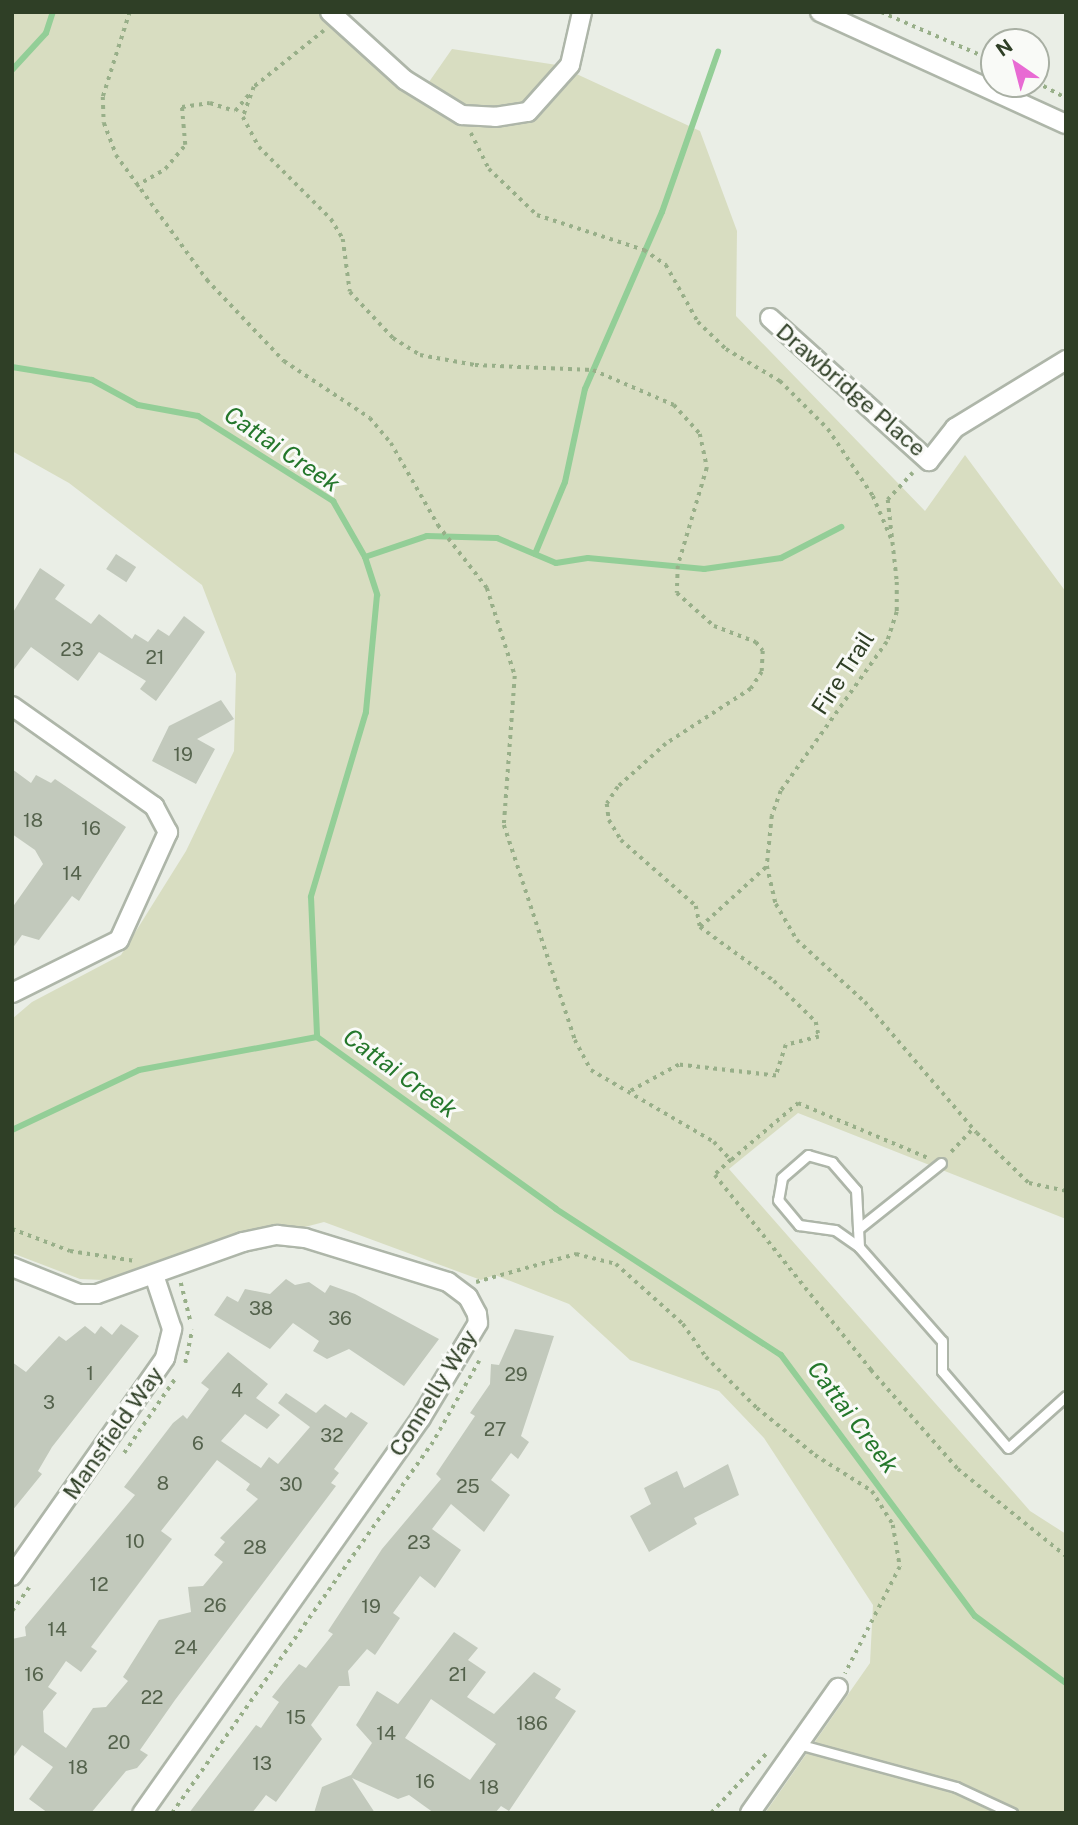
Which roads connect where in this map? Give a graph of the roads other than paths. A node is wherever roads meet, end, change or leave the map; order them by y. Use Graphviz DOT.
graph roads {
  1 [pos="582,12"];
  2 [pos="820,12"];
  3 [pos="333,17"];
  4 [pos="1066,124"];
  5 [pos="770,318"];
  6 [pos="1066,360"];
  7 [pos="12,706"];
  8 [pos="12,993"];
  9 [pos="941,1163"];
  10 [pos="858,1229"];
  11 [pos="859,1247"];
  12 [pos="12,1268"];
  13 [pos="155,1278"];
  14 [pos="1066,1396"];
  15 [pos="12,1576"];
  16 [pos="838,1688"];
  17 [pos="798,1744"];
  18 [pos="142,1813"];
  19 [pos="750,1813"];
  20 [pos="1012,1813"];
  1 -- 3 [label="street"];
  2 -- 4 [label="street"];
  5 -- 6 [label="street, Drawbridge Place"];
  7 -- 8 [label="street"];
  9 -- 10 [label="lane"];
  10 -- 11 [label="lane"];
  10 -- 11 [label="lane"];
  11 -- 14 [label="lane"];
  12 -- 13 [label="street"];
  13 -- 15 [label="street, Mansfield Way"];
  13 -- 18 [label="street, Connelly Way"];
  16 -- 17 [label="street"];
  17 -- 19 [label="street"];
  17 -- 20 [label="lane"];
}
